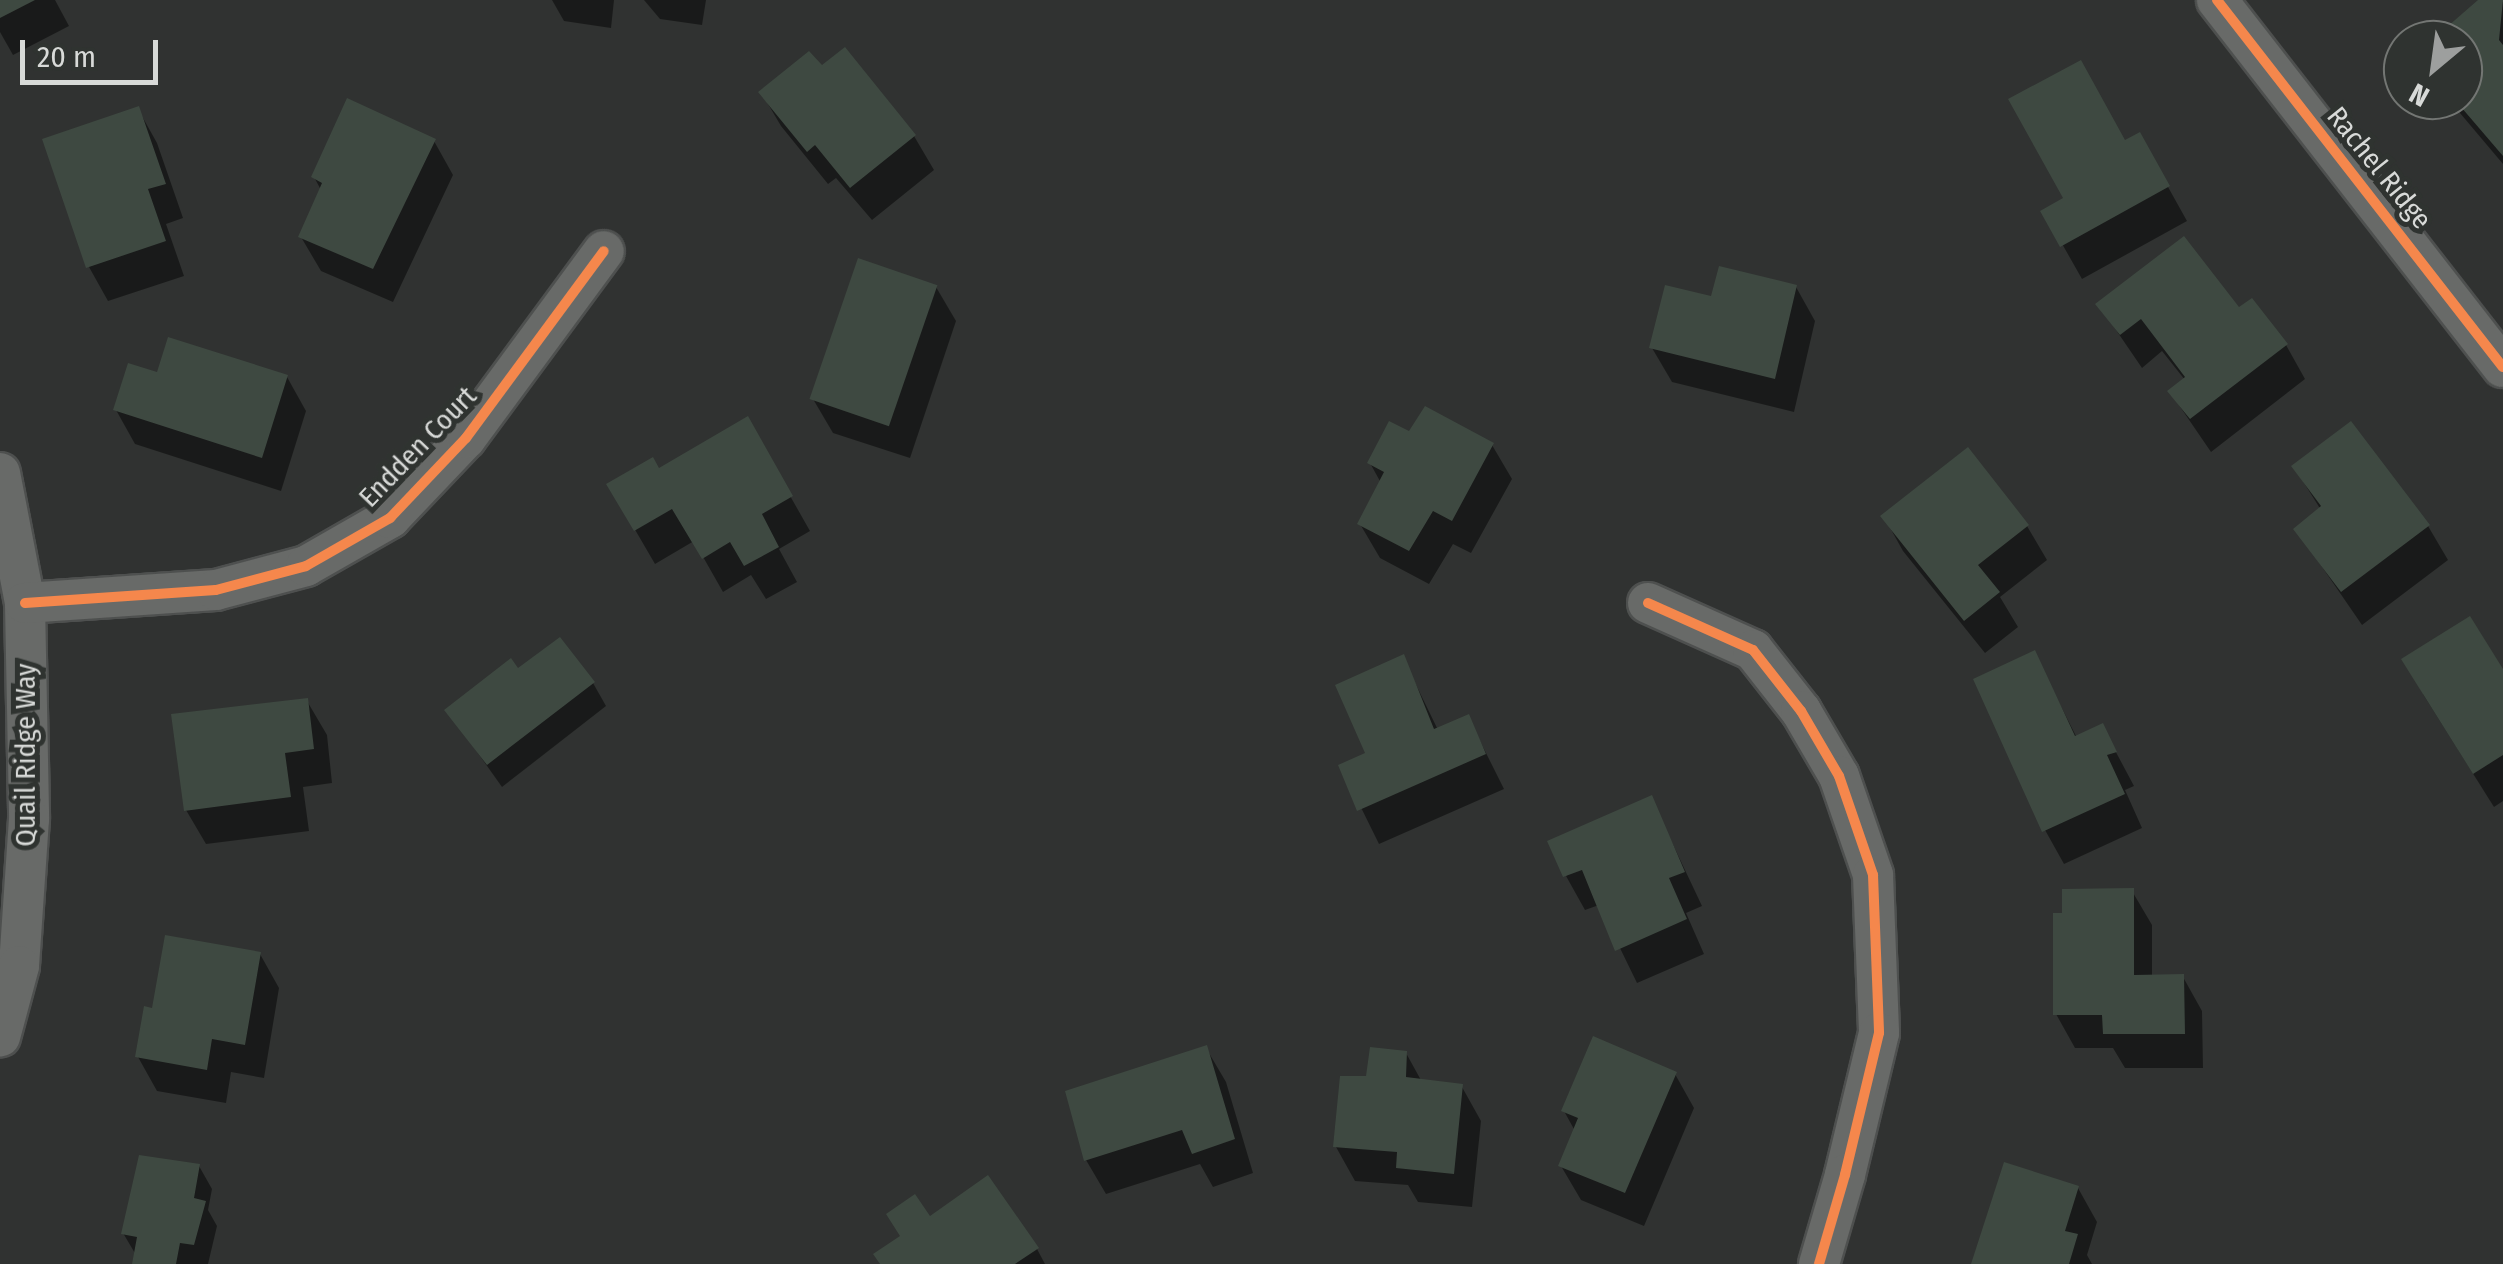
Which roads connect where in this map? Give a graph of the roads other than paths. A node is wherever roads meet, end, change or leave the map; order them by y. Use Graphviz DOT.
graph roads {
  1 [pos="2217,0"];
  2 [pos="604,252"];
  3 [pos="2503,366"];
  4 [pos="0,472"];
  5 [pos="25,603"];
  6 [pos="1648,603"];
  7 [pos="0,1037"];
  8 [pos="1818,1264"];
  1 -- 3 [label="street, Rachel Ridge"];
  2 -- 5 [label="street, Endden Court"];
  4 -- 5 [label="street, Quail Ridge Way"];
  5 -- 7 [label="street, Quail Ridge Way"];
  6 -- 8 [label="street"];
}
